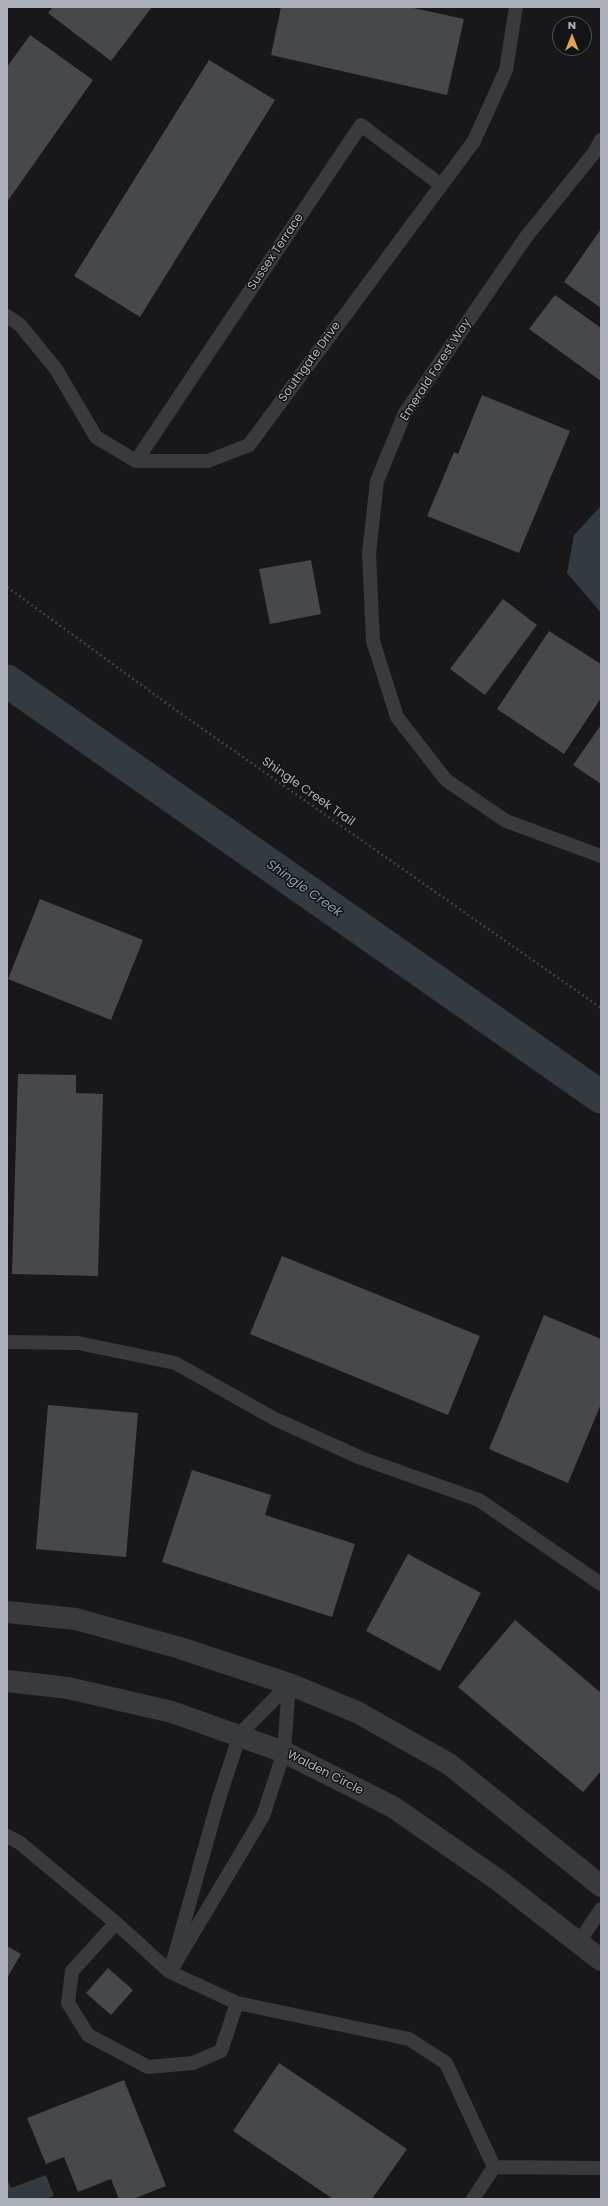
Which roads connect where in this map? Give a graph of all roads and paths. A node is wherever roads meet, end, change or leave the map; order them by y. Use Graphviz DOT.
graph roads {
  1 [pos="516,7"];
  2 [pos="601,140"];
  3 [pos="441,185"];
  4 [pos="7,316"];
  5 [pos="136,461"];
  6 [pos="7,587"];
  7 [pos="601,856"];
  8 [pos="601,1008"];
  9 [pos="7,1342"];
  10 [pos="601,1584"];
  11 [pos="7,1612"];
  12 [pos="7,1681"];
  13 [pos="289,1684"];
  14 [pos="240,1734"];
  15 [pos="284,1752"];
  16 [pos="7,1836"];
  17 [pos="601,1886"];
  18 [pos="601,1908"];
  19 [pos="116,1924"];
  20 [pos="579,1942"];
  21 [pos="601,1960"];
  22 [pos="170,1972"];
  23 [pos="236,2003"];
  24 [pos="494,2167"];
  25 [pos="601,2168"];
  26 [pos="473,2199"];
  1 -- 3 [label="lane, Southgate Drive"];
  2 -- 7 [label="lane, Emerald Forest Way"];
  3 -- 5 [label="lane, Southgate Drive"];
  3 -- 5 [label="lane, Sussex Terrace"];
  4 -- 5 [label="lane"];
  6 -- 8 [label="path, Shingle Creek Trail"];
  9 -- 10 [label="lane"];
  11 -- 13 [label="street"];
  12 -- 14 [label="street, Walden Circle"];
  13 -- 14 [label="lane"];
  13 -- 15 [label="lane"];
  13 -- 17 [label="street"];
  14 -- 15 [label="street, Walden Circle"];
  14 -- 22 [label="lane"];
  15 -- 20 [label="street, Walden Circle"];
  15 -- 22 [label="lane"];
  16 -- 19 [label="lane"];
  18 -- 20 [label="lane"];
  19 -- 22 [label="lane"];
  19 -- 23 [label="lane"];
  20 -- 21 [label="street, Walden Circle"];
  22 -- 23 [label="lane"];
  23 -- 24 [label="lane"];
  24 -- 25 [label="lane"];
  24 -- 26 [label="lane"];
}
